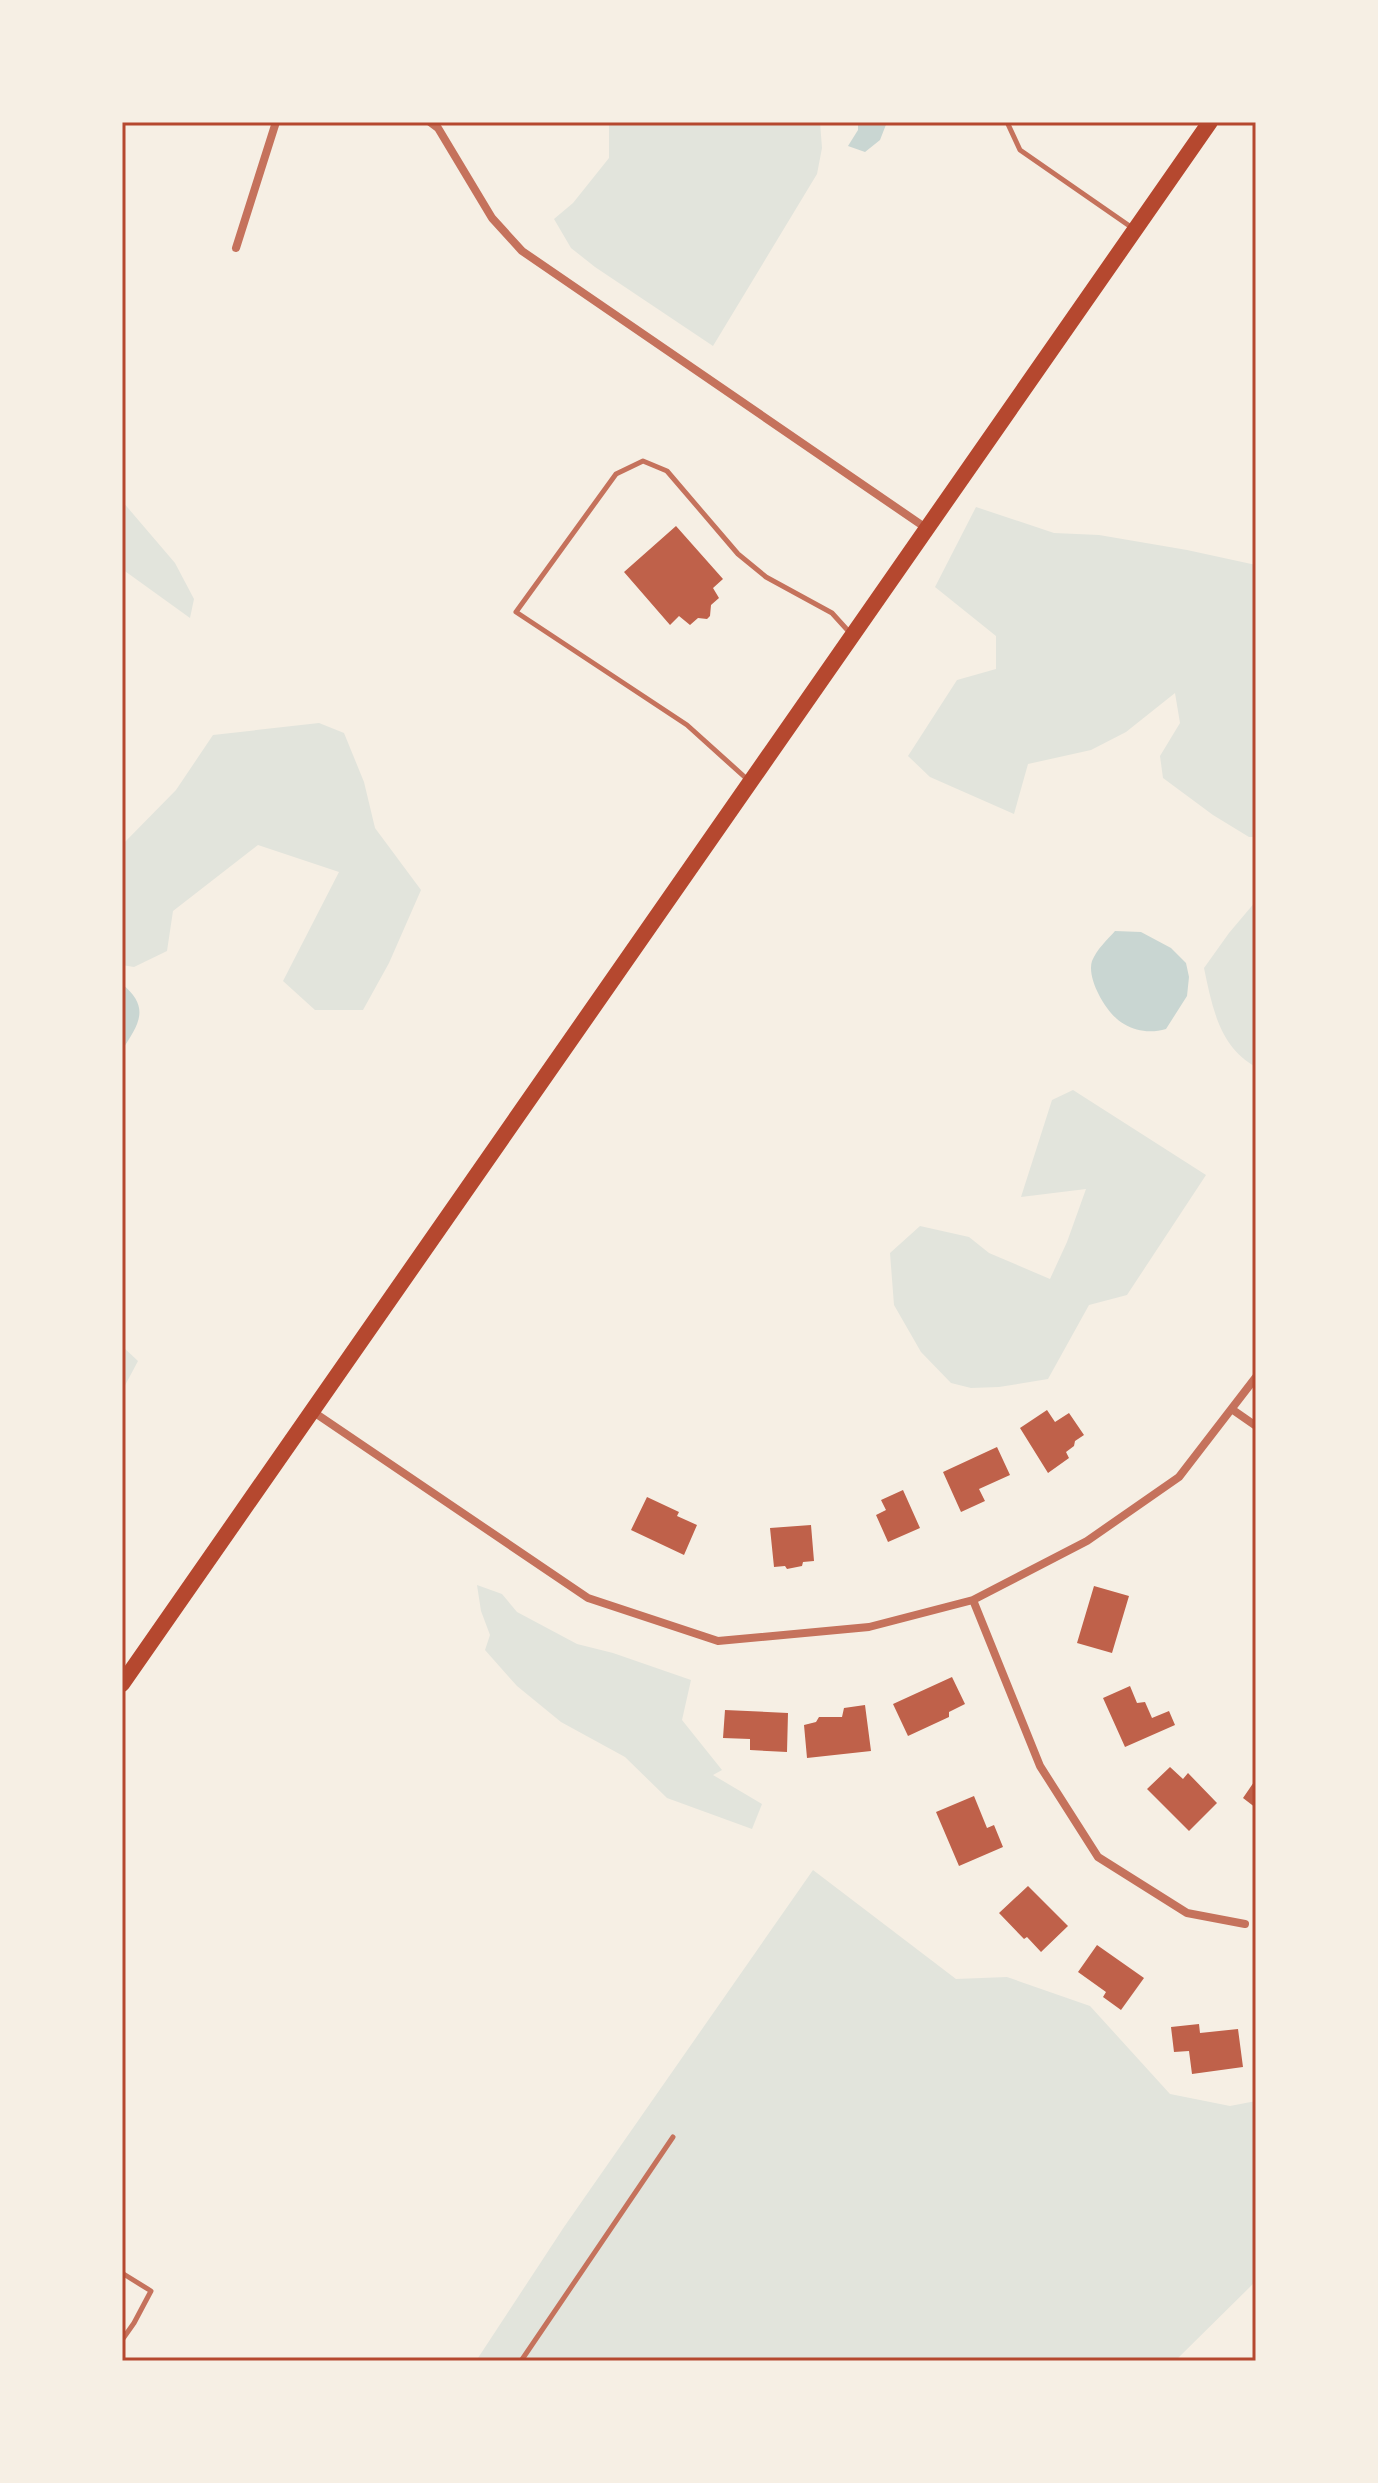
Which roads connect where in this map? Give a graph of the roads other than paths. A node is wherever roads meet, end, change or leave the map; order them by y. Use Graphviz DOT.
graph roads {
  1 [pos="276,122"];
  2 [pos="430,122"];
  3 [pos="1007,122"];
  4 [pos="1210,122"];
  5 [pos="1135,230"];
  6 [pos="236,248"];
  7 [pos="926,528"];
  8 [pos="852,634"];
  9 [pos="749,782"];
  10 [pos="1256,1377"];
  11 [pos="1233,1410"];
  12 [pos="312,1411"];
  13 [pos="1256,1426"];
  14 [pos="973,1600"];
  15 [pos="122,1684"];
  16 [pos="1245,1924"];
  17 [pos="673,2137"];
  18 [pos="122,2273"];
  19 [pos="122,2340"];
  20 [pos="521,2361"];
  1 -- 6 [label="street"];
  2 -- 7 [label="street"];
  3 -- 5 [label="lane"];
  4 -- 5 [label="main road"];
  5 -- 7 [label="main road"];
  7 -- 8 [label="main road"];
  8 -- 9 [label="main road"];
  8 -- 9 [label="lane"];
  9 -- 12 [label="main road"];
  10 -- 11 [label="street"];
  11 -- 13 [label="street"];
  11 -- 14 [label="street"];
  12 -- 14 [label="street"];
  12 -- 15 [label="main road"];
  14 -- 16 [label="street"];
  17 -- 20 [label="lane"];
  18 -- 19 [label="lane"];
}
